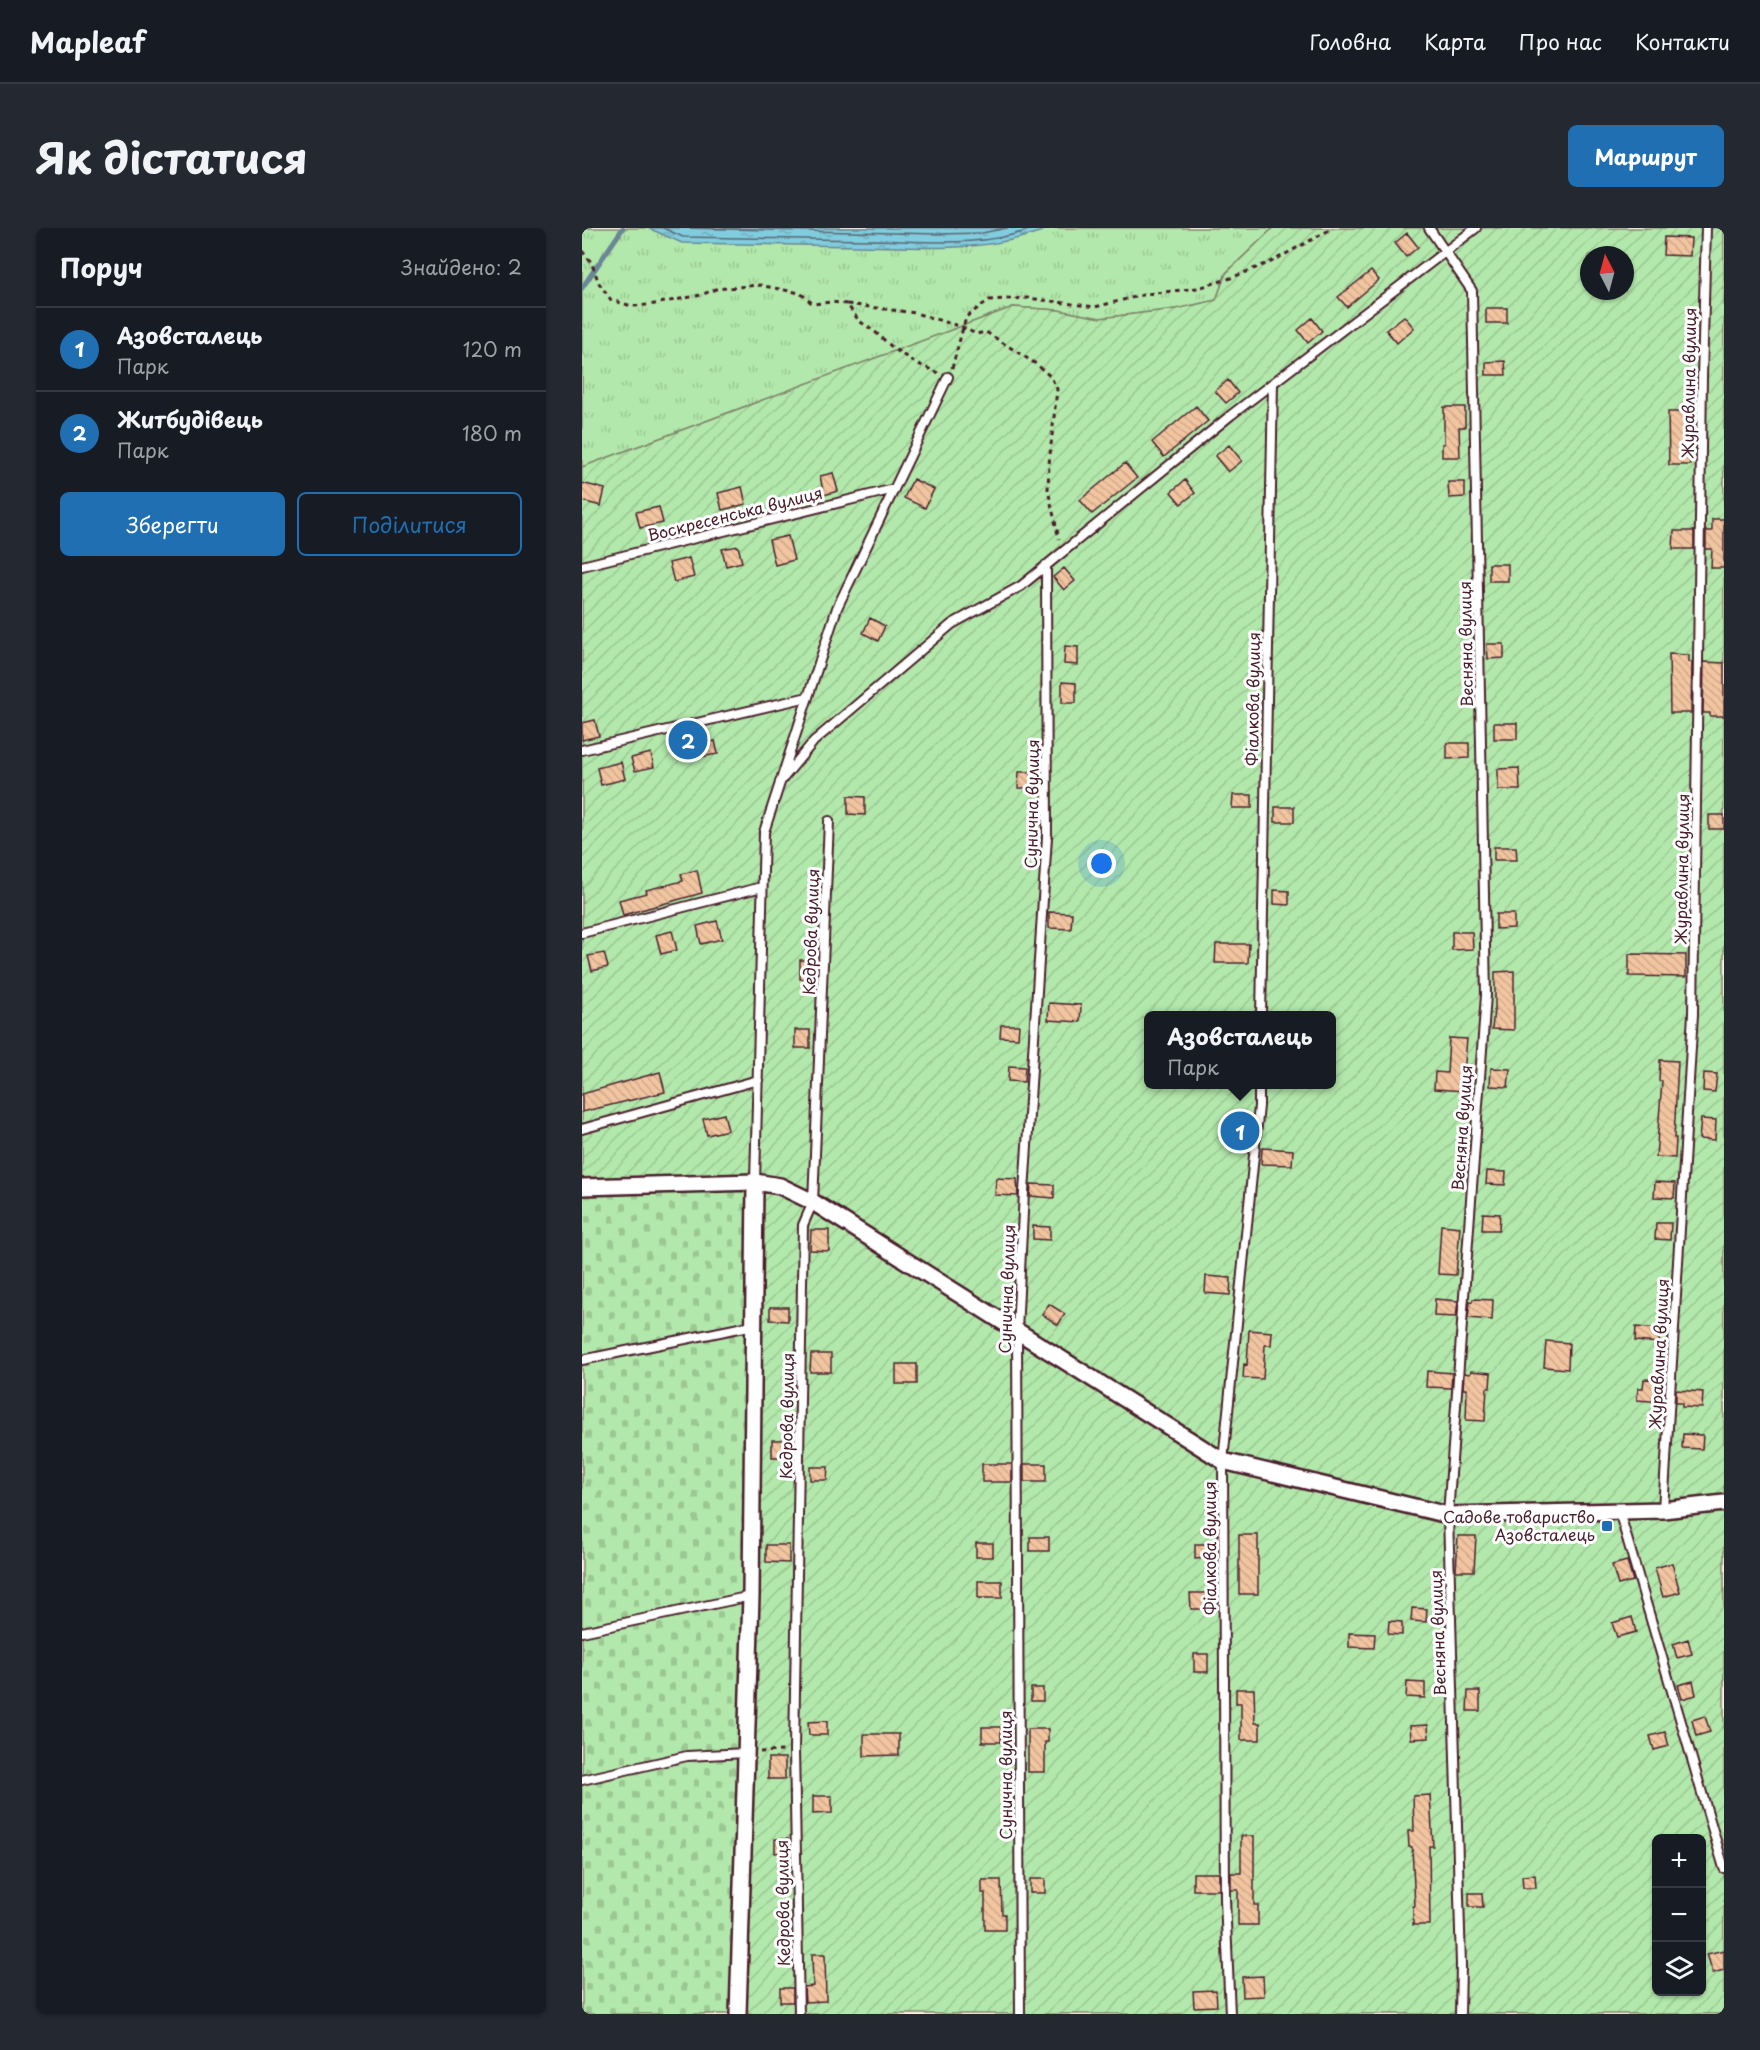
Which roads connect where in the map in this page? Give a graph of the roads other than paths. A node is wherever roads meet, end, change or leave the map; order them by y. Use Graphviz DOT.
graph roads {
  1 [pos="1429,228"];
  2 [pos="1476,228"];
  3 [pos="1706,228"];
  4 [pos="1446,252"];
  5 [pos="948,378"];
  6 [pos="1273,382"];
  7 [pos="894,489"];
  8 [pos="1046,565"];
  9 [pos="582,566"];
  10 [pos="808,697"];
  11 [pos="582,750"];
  12 [pos="780,782"];
  13 [pos="829,821"];
  14 [pos="762,886"];
  15 [pos="582,933"];
  16 [pos="1261,1011"];
  17 [pos="758,1080"];
  18 [pos="1259,1089"];
  19 [pos="582,1129"];
  20 [pos="755,1182"];
  21 [pos="582,1187"];
  22 [pos="813,1202"];
  23 [pos="754,1324"];
  24 [pos="1017,1331"];
  25 [pos="582,1360"];
  26 [pos="1223,1461"];
  27 [pos="1724,1503"];
  28 [pos="1663,1510"];
  29 [pos="1619,1511"];
  30 [pos="1448,1515"];
  31 [pos="751,1596"];
  32 [pos="582,1632"];
  33 [pos="746,1753"];
  34 [pos="582,1780"];
  35 [pos="1724,1868"];
  36 [pos="738,2014"];
  37 [pos="799,2014"];
  38 [pos="1020,2014"];
  39 [pos="1230,2014"];
  40 [pos="1460,2014"];
  1 -- 4 [label="lane, Весняна вулиця"];
  2 -- 4 [label="lane"];
  3 -- 28 [label="lane, Журавлина вулиця"];
  4 -- 6 [label="lane"];
  4 -- 30 [label="lane, Весняна вулиця"];
  5 -- 7 [label="lane"];
  6 -- 8 [label="lane"];
  6 -- 16 [label="lane, Фіалкова вулиця"];
  7 -- 9 [label="lane, Воскресенська вулиця"];
  7 -- 10 [label="lane"];
  8 -- 12 [label="lane"];
  8 -- 24 [label="lane, Сунична вулиця"];
  10 -- 11 [label="lane"];
  10 -- 12 [label="lane"];
  12 -- 14 [label="lane"];
  13 -- 22 [label="lane, Кедрова вулиця"];
  14 -- 15 [label="lane"];
  14 -- 17 [label="lane"];
  17 -- 19 [label="lane"];
  17 -- 20 [label="lane"];
  18 -- 26 [label="lane, Фіалкова вулиця"];
  20 -- 21 [label="street"];
  20 -- 22 [label="street"];
  20 -- 23 [label="street"];
  22 -- 24 [label="street"];
  22 -- 37 [label="lane, Кедрова вулиця"];
  23 -- 25 [label="lane"];
  23 -- 31 [label="street"];
  24 -- 26 [label="street"];
  24 -- 38 [label="lane, Сунична вулиця"];
  26 -- 30 [label="street"];
  26 -- 39 [label="lane, Фіалкова вулиця"];
  27 -- 28 [label="street"];
  28 -- 29 [label="street"];
  29 -- 30 [label="street"];
  29 -- 35 [label="lane"];
  30 -- 40 [label="lane, Весняна вулиця"];
  31 -- 32 [label="lane"];
  31 -- 33 [label="street"];
  33 -- 34 [label="lane"];
  33 -- 36 [label="street"];
}
